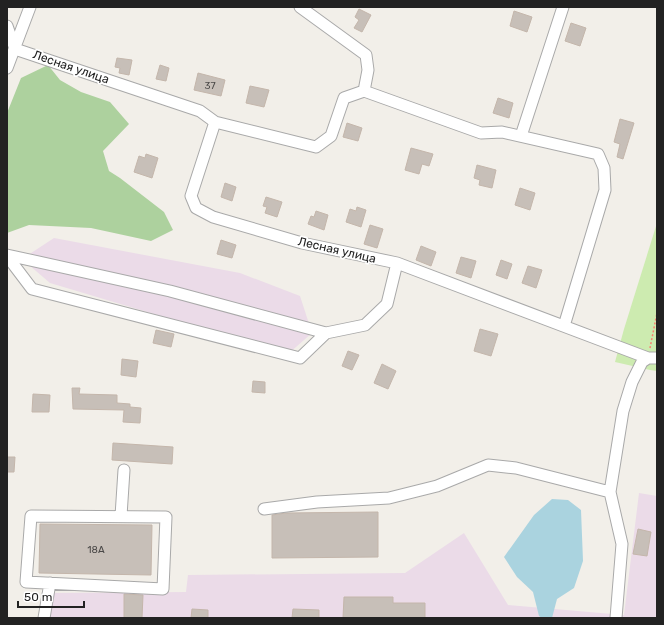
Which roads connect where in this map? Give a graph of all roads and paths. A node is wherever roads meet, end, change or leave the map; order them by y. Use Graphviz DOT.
graph roads {
  1 [pos="30,7"];
  2 [pos="300,7"];
  3 [pos="563,7"];
  4 [pos="7,26"];
  5 [pos="15,49"];
  6 [pos="7,68"];
  7 [pos="364,91"];
  8 [pos="215,122"];
  9 [pos="521,136"];
  10 [pos="7,256"];
  11 [pos="397,263"];
  12 [pos="657,313"];
  13 [pos="564,326"];
  14 [pos="326,333"];
  15 [pos="652,358"];
  16 [pos="124,470"];
  17 [pos="610,492"];
  18 [pos="264,509"];
  19 [pos="121,516"];
  20 [pos="50,583"];
  21 [pos="44,618"];
  22 [pos="616,618"];
  1 -- 5 [label="street"];
  2 -- 7 [label="street"];
  3 -- 9 [label="street"];
  4 -- 5 [label="street"];
  5 -- 6 [label="street"];
  5 -- 8 [label="street, Лесная улица"];
  7 -- 8 [label="street, Лесная улица"];
  7 -- 9 [label="street"];
  8 -- 11 [label="street, Лесная улица"];
  9 -- 13 [label="street"];
  10 -- 14 [label="street"];
  10 -- 14 [label="street"];
  11 -- 13 [label="street, Лесная улица"];
  11 -- 14 [label="street"];
  12 -- 15 [label="path"];
  13 -- 15 [label="street, Лесная улица"];
  15 -- 17 [label="street"];
  16 -- 19 [label="street"];
  17 -- 18 [label="street"];
  17 -- 22 [label="street"];
  19 -- 20 [label="street"];
  19 -- 20 [label="street"];
  20 -- 21 [label="street"];
}
